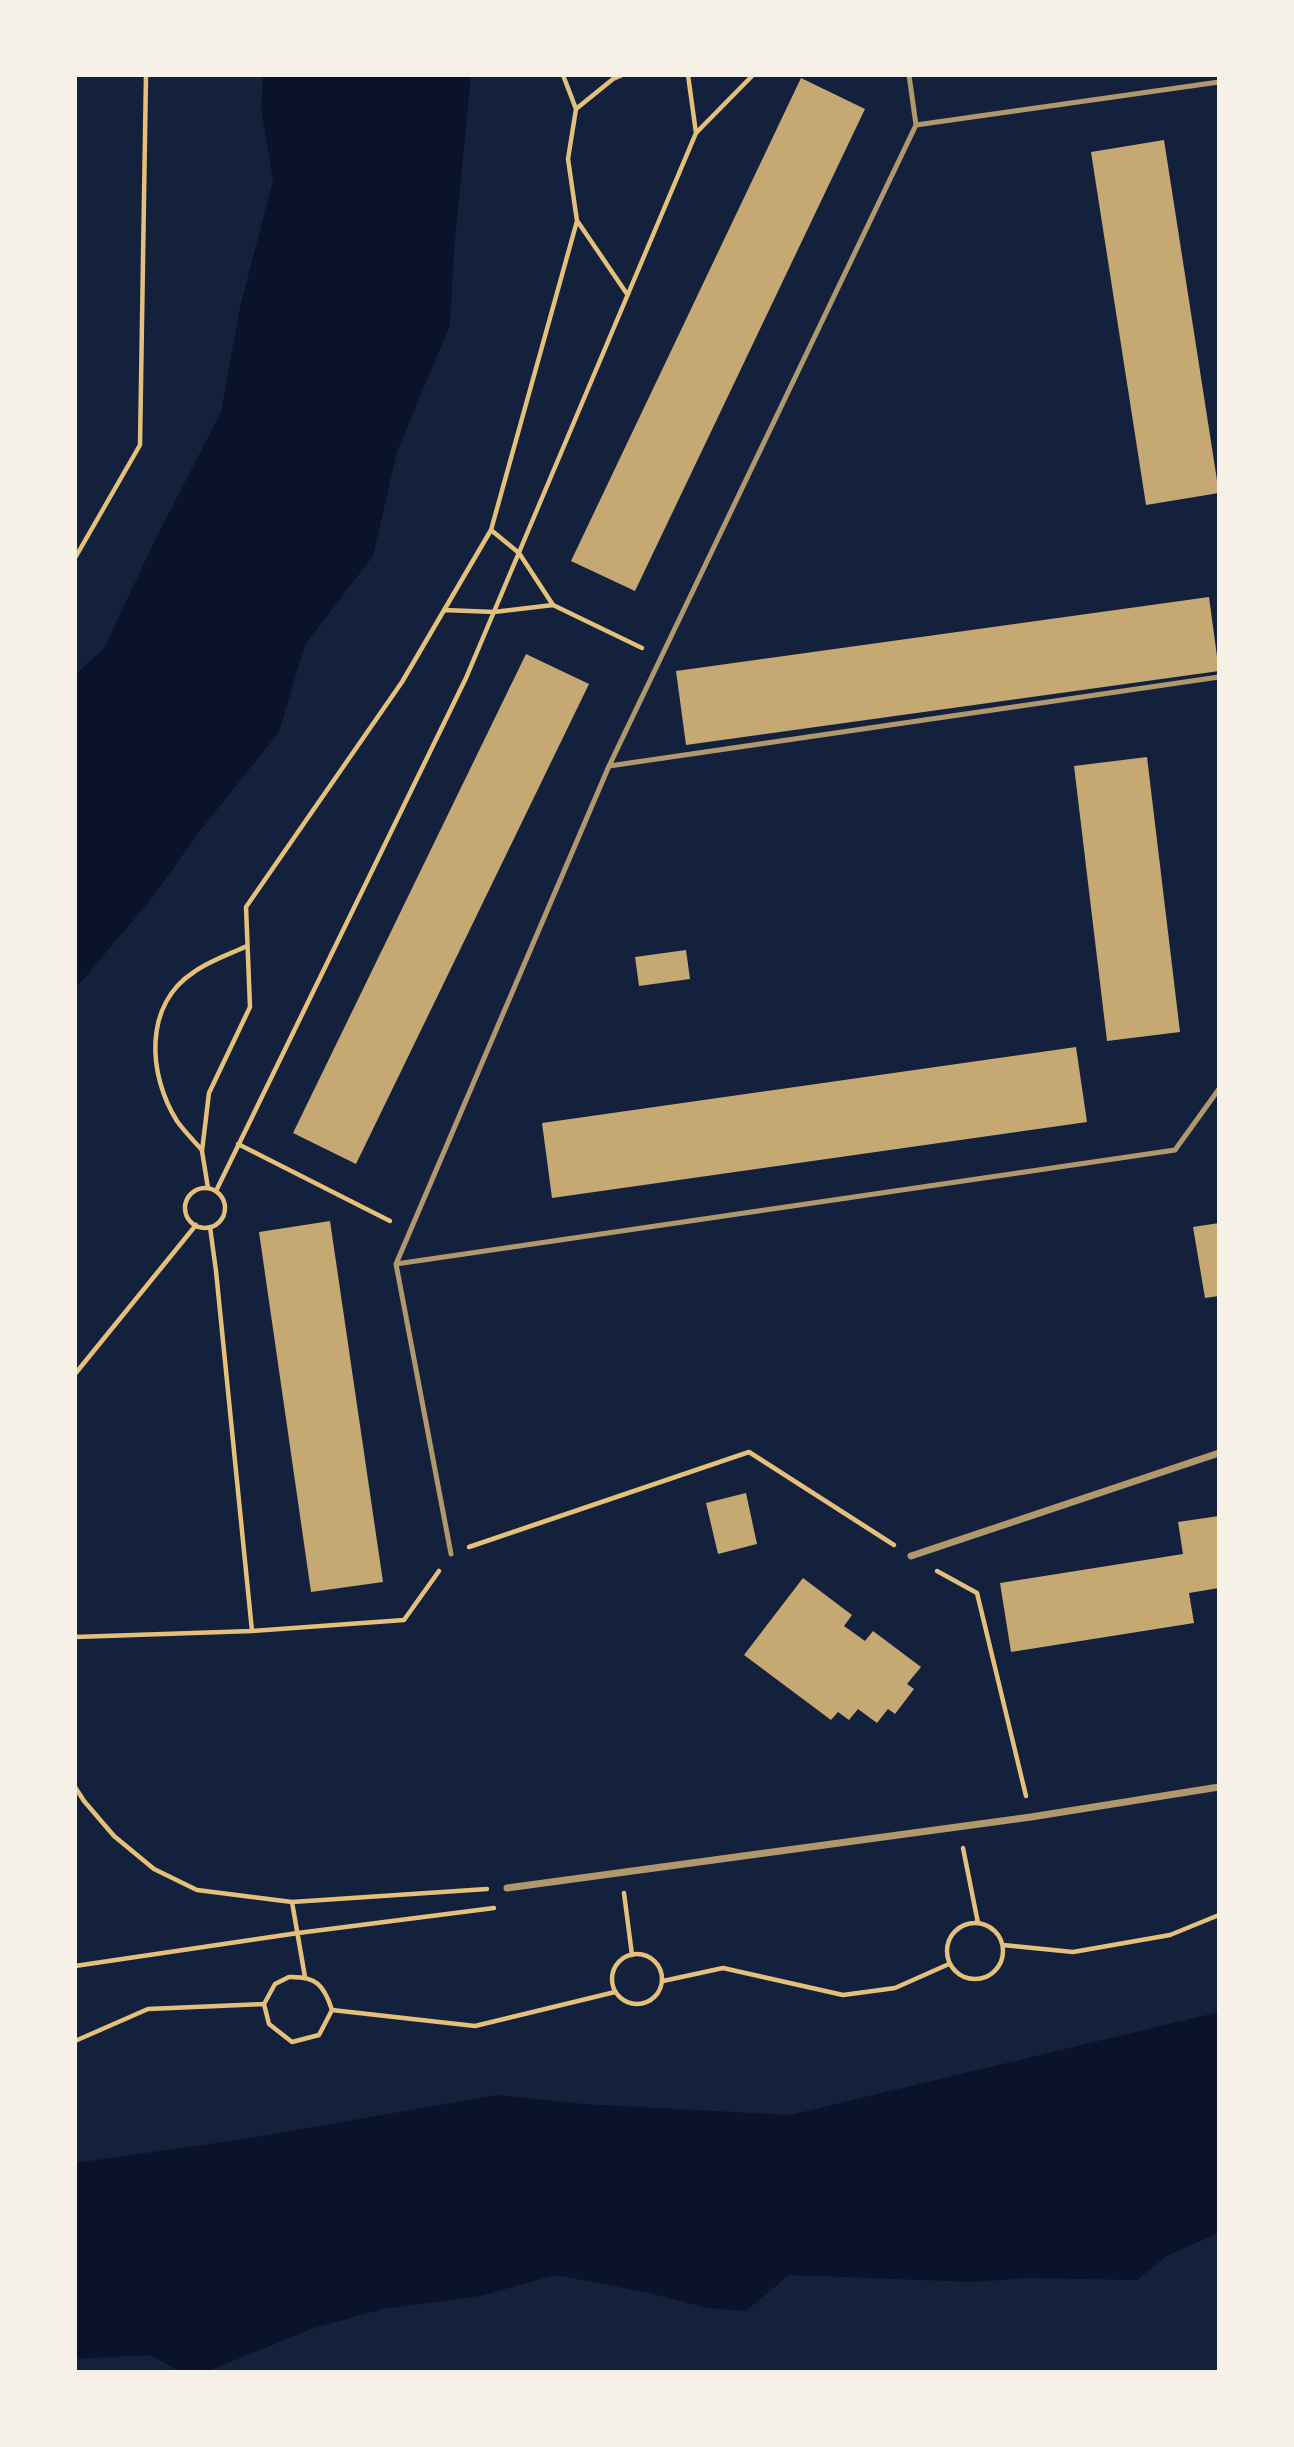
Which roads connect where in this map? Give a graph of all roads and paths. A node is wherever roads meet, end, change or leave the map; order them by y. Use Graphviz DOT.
graph roads {
  1 [pos="146,75"];
  2 [pos="563,75"];
  3 [pos="622,75"];
  4 [pos="688,75"];
  5 [pos="752,75"];
  6 [pos="909,75"];
  7 [pos="1219,82"];
  8 [pos="576,109"];
  9 [pos="916,125"];
  10 [pos="696,133"];
  11 [pos="577,221"];
  12 [pos="627,294"];
  13 [pos="491,530"];
  14 [pos="519,554"];
  15 [pos="75,558"];
  16 [pos="553,604"];
  17 [pos="444,610"];
  18 [pos="494,612"];
  19 [pos="662,657"];
  20 [pos="1219,677"];
  21 [pos="610,766"];
  22 [pos="247,946"];
  23 [pos="1219,1089"];
  24 [pos="238,1144"];
  25 [pos="202,1151"];
  26 [pos="208,1188"];
  27 [pos="216,1191"];
  28 [pos="195,1226"];
  29 [pos="210,1227"];
  30 [pos="410,1231"];
  31 [pos="396,1264"];
  32 [pos="75,1374"];
  33 [pos="1219,1453"];
  34 [pos="451,1554"];
  35 [pos="911,1556"];
  36 [pos="253,1631"];
  37 [pos="75,1637"];
  38 [pos="75,1787"];
  39 [pos="1219,1787"];
  40 [pos="1031,1817"];
  41 [pos="963,1846"];
  42 [pos="507,1888"];
  43 [pos="624,1892"];
  44 [pos="292,1902"];
  45 [pos="1219,1915"];
  46 [pos="978,1923"];
  47 [pos="1003,1945"];
  48 [pos="632,1955"];
  49 [pos="949,1964"];
  50 [pos="305,1977"];
  51 [pos="663,1981"];
  52 [pos="615,1992"];
  53 [pos="264,2004"];
  54 [pos="332,2010"];
  55 [pos="75,2040"];
  1 -- 15 [label="path"];
  2 -- 8 [label="path"];
  3 -- 8 [label="path"];
  4 -- 10 [label="path"];
  5 -- 10 [label="path"];
  6 -- 9 [label="lane"];
  7 -- 9 [label="lane"];
  8 -- 11 [label="path"];
  9 -- 19 [label="lane"];
  10 -- 12 [label="path"];
  11 -- 12 [label="path"];
  11 -- 13 [label="path"];
  12 -- 14 [label="path"];
  13 -- 14 [label="path"];
  13 -- 17 [label="path"];
  14 -- 16 [label="path"];
  14 -- 18 [label="path"];
  16 -- 18 [label="path"];
  16 -- 19 [label="path"];
  17 -- 18 [label="path"];
  17 -- 22 [label="path"];
  18 -- 24 [label="path"];
  19 -- 21 [label="lane"];
  20 -- 21 [label="lane"];
  21 -- 30 [label="lane"];
  22 -- 25 [label="path"];
  22 -- 25 [label="path"];
  23 -- 31 [label="lane"];
  24 -- 27 [label="path"];
  24 -- 30 [label="path"];
  25 -- 26 [label="path"];
  26 -- 27 [label="path"];
  26 -- 28 [label="path"];
  27 -- 29 [label="path"];
  28 -- 29 [label="path"];
  28 -- 32 [label="path"];
  29 -- 36 [label="path"];
  30 -- 31 [label="lane"];
  31 -- 34 [label="lane"];
  33 -- 35 [label="street"];
  34 -- 35 [label="path"];
  34 -- 36 [label="path"];
  35 -- 40 [label="path"];
  36 -- 37 [label="path"];
  38 -- 44 [label="path"];
  39 -- 40 [label="street"];
  40 -- 42 [label="street"];
  41 -- 46 [label="path"];
  42 -- 44 [label="path"];
  43 -- 48 [label="path"];
  44 -- 50 [label="path"];
  45 -- 47 [label="path"];
  46 -- 47 [label="path"];
  46 -- 49 [label="path"];
  47 -- 49 [label="path"];
  48 -- 51 [label="path"];
  48 -- 52 [label="path"];
  49 -- 51 [label="path"];
  50 -- 53 [label="path"];
  50 -- 54 [label="path"];
  51 -- 52 [label="path"];
  52 -- 54 [label="path"];
  53 -- 54 [label="path"];
  53 -- 55 [label="path"];
}
